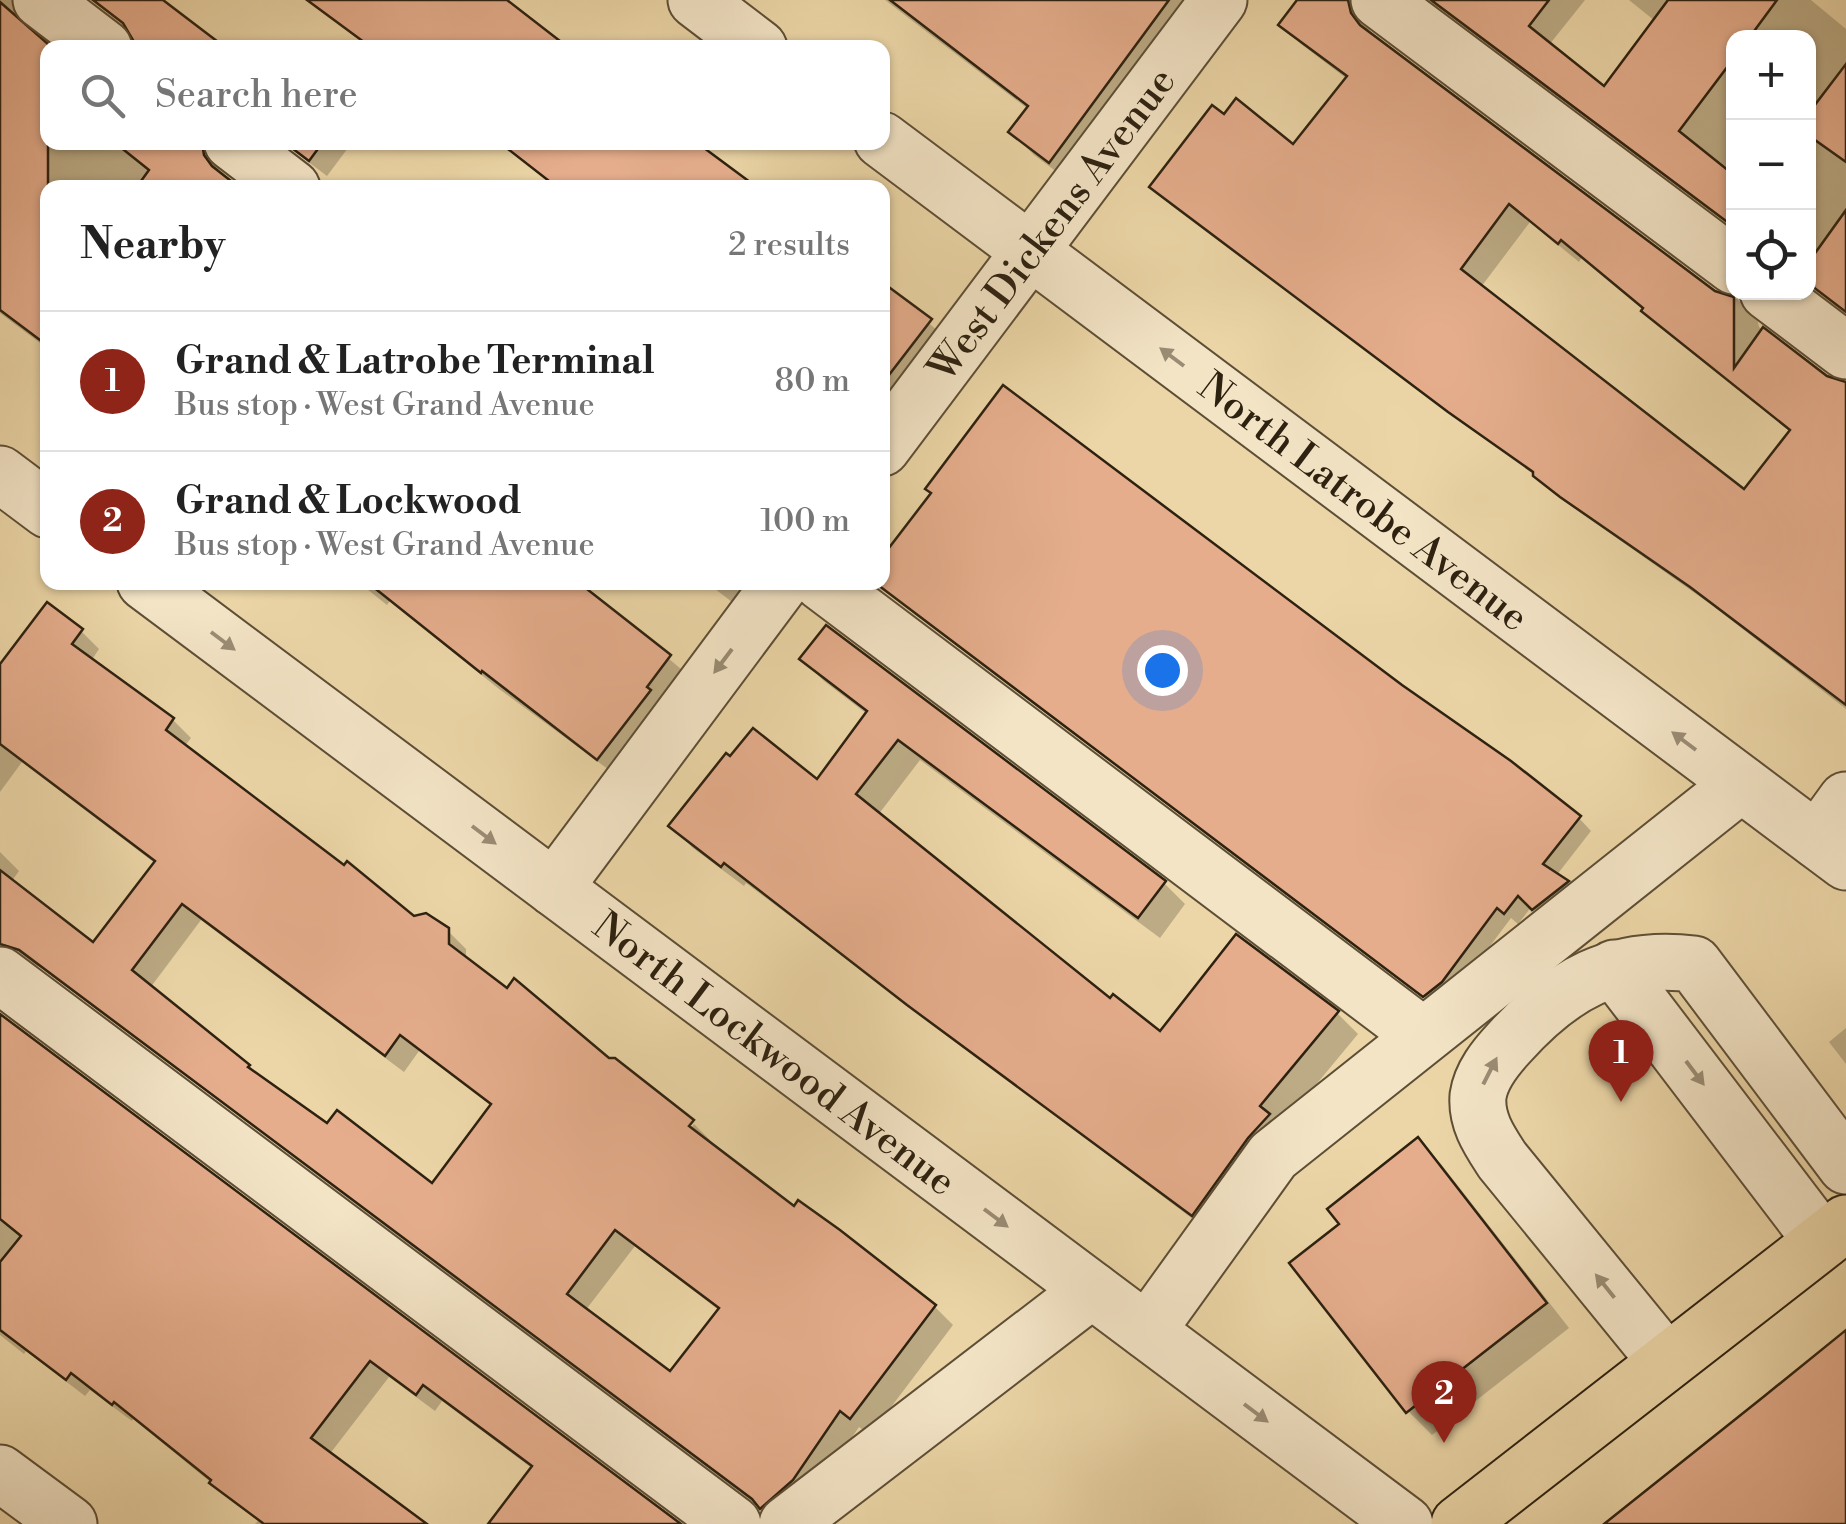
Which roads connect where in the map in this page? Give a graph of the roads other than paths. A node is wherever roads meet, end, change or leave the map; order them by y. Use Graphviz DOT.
graph roads {
  1 [pos="41,0"];
  2 [pos="696,0"];
  3 [pos="1219,0"];
  4 [pos="1379,0"];
  5 [pos="94,40"];
  6 [pos="748,40"];
  7 [pos="890,146"];
  8 [pos="242,150"];
  9 [pos="282,180"];
  10 [pos="1030,251"];
  11 [pos="1726,260"];
  12 [pos="1779,300"];
  13 [pos="1846,351"];
  14 [pos="890,437"];
  15 [pos="0,474"];
  16 [pos="40,504"];
  17 [pos="156,590"];
  18 [pos="776,590"];
  19 [pos="832,590"];
  20 [pos="1742,784"];
  21 [pos="1836,834"];
  22 [pos="554,888"];
  23 [pos="1614,968"];
  24 [pos="0,975"];
  25 [pos="1422,1035"];
  26 [pos="1846,1166"];
  27 [pos="1834,1232"];
  28 [pos="1092,1290"];
  29 [pos="1146,1331"];
  30 [pos="1666,1361"];
  31 [pos="0,1473"];
  32 [pos="69,1524"];
  33 [pos="733,1524"];
  34 [pos="787,1524"];
  35 [pos="1405,1524"];
  36 [pos="1459,1524"];
  1 -- 5 [label="street"];
  2 -- 6 [label="street"];
  3 -- 10 [label="street, West Dickens Avenue"];
  4 -- 11 [label="street"];
  7 -- 10 [label="street, North Latrobe Avenue"];
  8 -- 9 [label="street"];
  10 -- 14 [label="street, West Dickens Avenue"];
  20 -- 10 [label="street, North Latrobe Avenue, one-way"];
  12 -- 13 [label="street"];
  15 -- 16 [label="street"];
  17 -- 22 [label="street, North Lockwood Avenue, one-way"];
  18 -- 22 [label="street, one-way"];
  19 -- 25 [label="street"];
  20 -- 21 [label="street, North Latrobe Avenue"];
  20 -- 25 [label="street"];
  22 -- 28 [label="street, North Lockwood Avenue, one-way"];
  23 -- 26 [label="street"];
  23 -- 27 [label="street, one-way"];
  30 -- 23 [label="street, one-way"];
  24 -- 33 [label="street"];
  25 -- 29 [label="street"];
  27 -- 30 [label="main road"];
  28 -- 29 [label="street, North Lockwood Avenue"];
  28 -- 34 [label="street"];
  29 -- 35 [label="street, North Lockwood Avenue, one-way"];
  30 -- 36 [label="main road"];
  31 -- 32 [label="street"];
}
